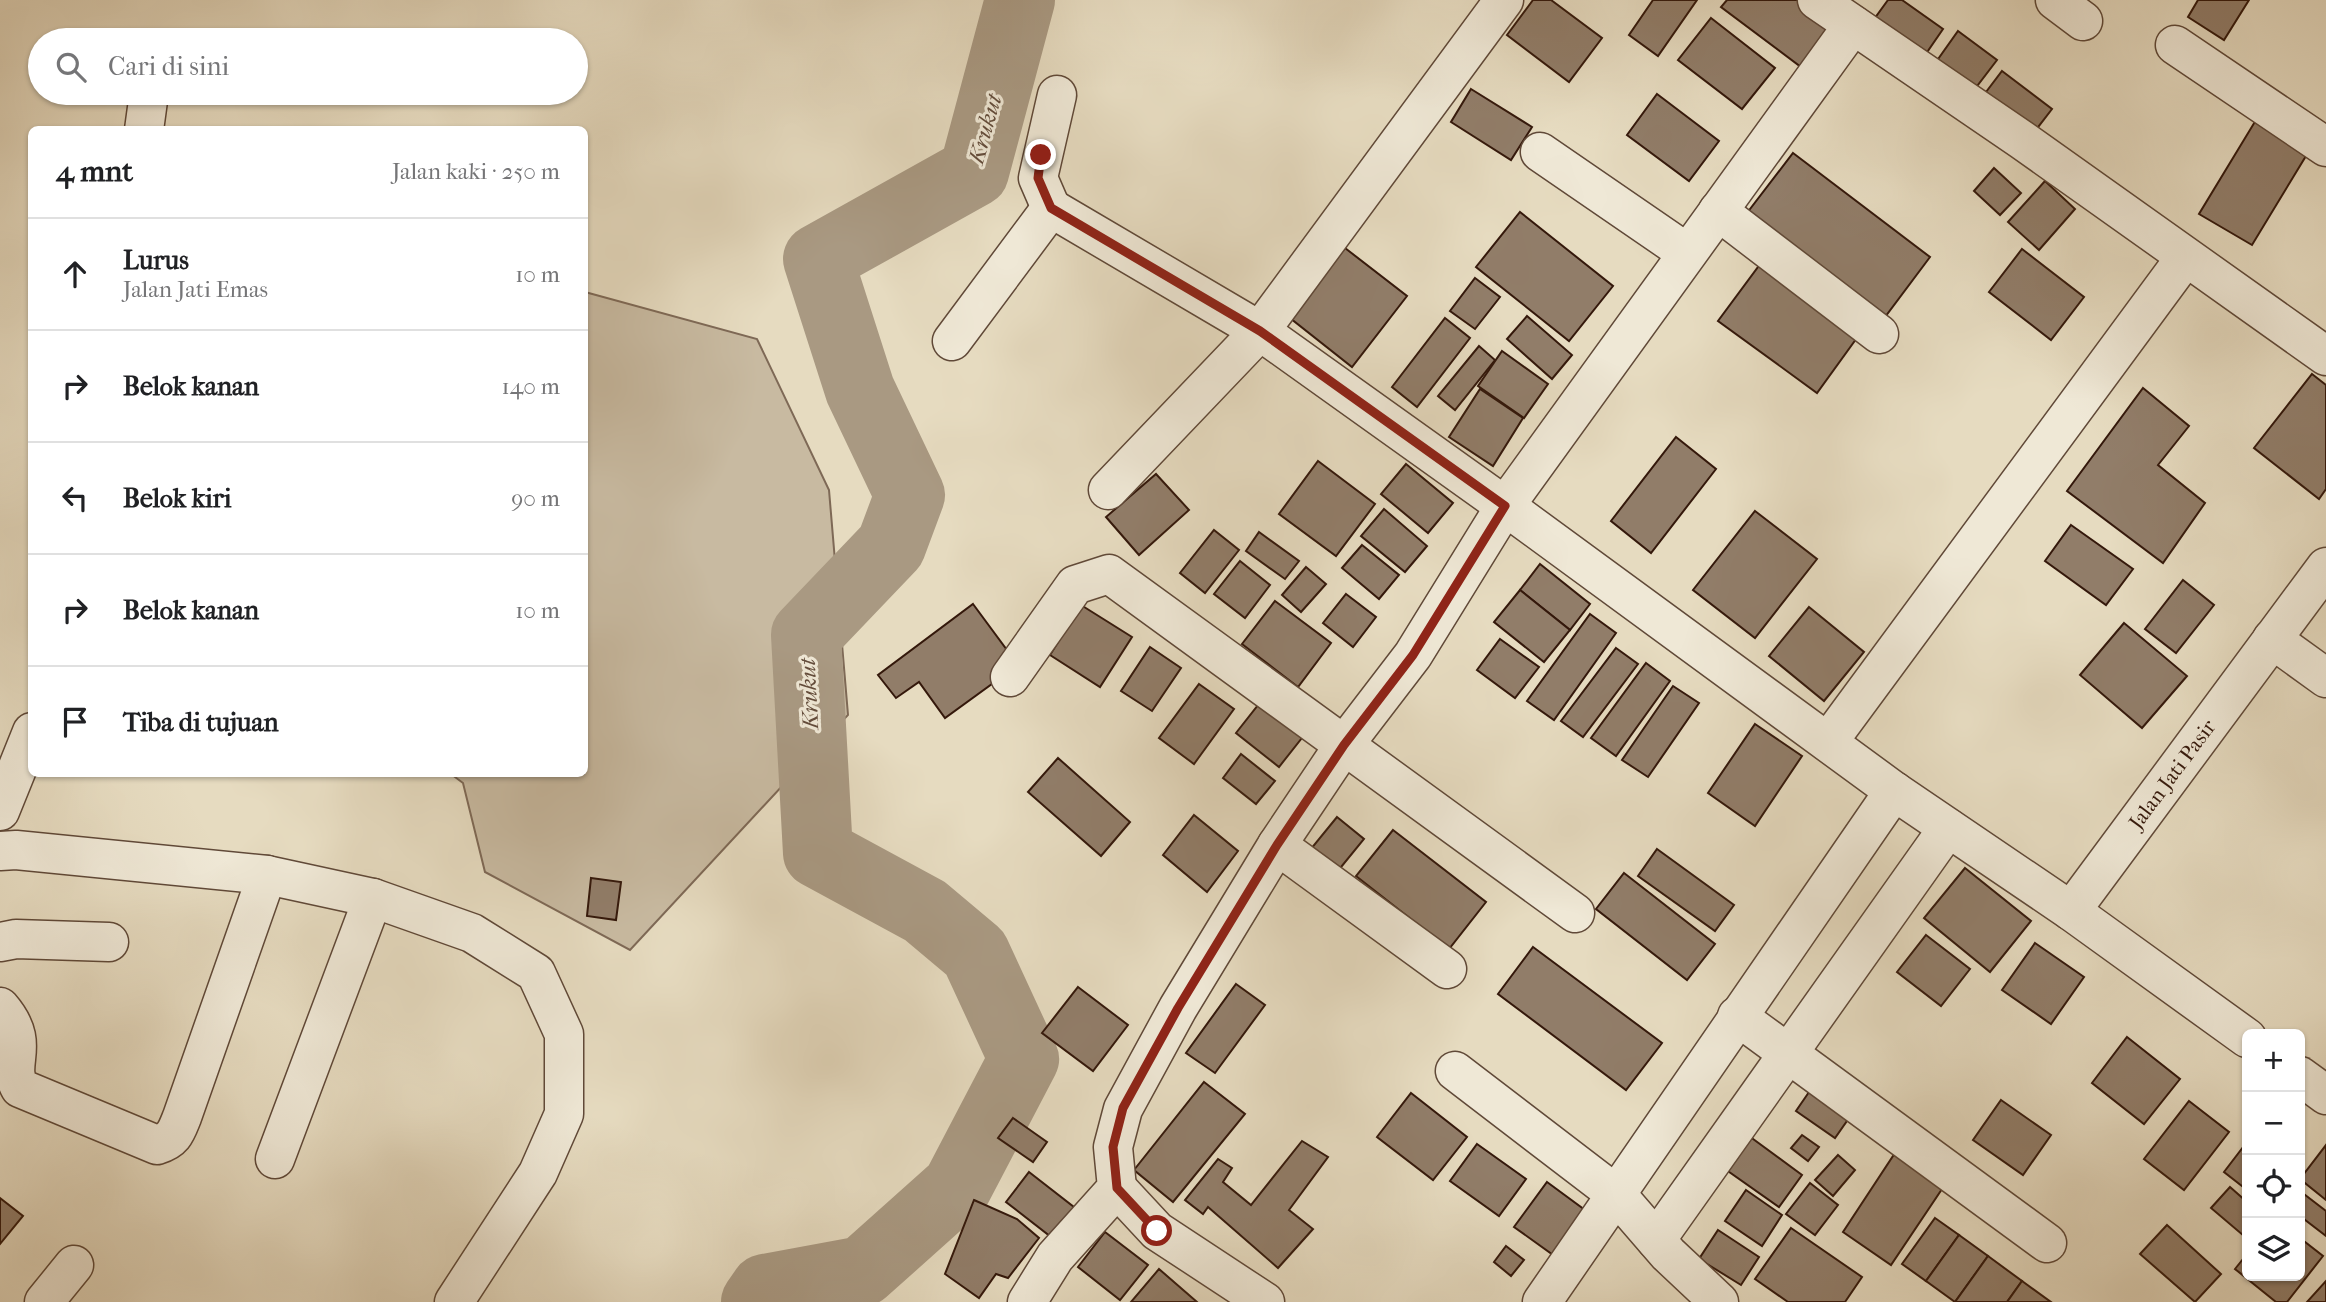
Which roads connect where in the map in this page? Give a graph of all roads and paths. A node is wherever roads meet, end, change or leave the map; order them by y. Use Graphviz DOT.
graph roads {
  1 [pos="1504,0"];
  2 [pos="1817,0"];
  3 [pos="1853,25"];
  4 [pos="2175,45"];
  5 [pos="1057,95"];
  6 [pos="147,105"];
  7 [pos="145,126"];
  8 [pos="2326,147"];
  9 [pos="1540,152"];
  10 [pos="1051,208"];
  11 [pos="1718,211"];
  12 [pos="1687,253"];
  13 [pos="2185,258"];
  14 [pos="1260,331"];
  15 [pos="1879,334"];
  16 [pos="952,341"];
  17 [pos="2326,356"];
  18 [pos="1108,491"];
  19 [pos="1505,506"];
  20 [pos="2326,567"];
  21 [pos="2272,639"];
  22 [pos="1010,677"];
  23 [pos="2326,678"];
  24 [pos="28,742"];
  25 [pos="1828,742"];
  26 [pos="1344,745"];
  27 [pos="1894,791"];
  28 [pos="0,811"];
  29 [pos="1948,828"];
  30 [pos="1277,845"];
  31 [pos="0,851"];
  32 [pos="267,875"];
  33 [pos="373,898"];
  34 [pos="2071,911"];
  35 [pos="1575,913"];
  36 [pos="0,942"];
  37 [pos="109,943"];
  38 [pos="1447,969"];
  39 [pos="0,1007"];
  40 [pos="1737,1016"];
  41 [pos="2242,1034"];
  42 [pos="1788,1053"];
  43 [pos="1455,1071"];
  44 [pos="2305,1080"];
  45 [pos="2326,1095"];
  46 [pos="275,1159"];
  47 [pos="1117,1188"];
  48 [pos="1617,1195"];
  49 [pos="1656,1240"];
  50 [pos="2047,1243"];
  51 [pos="74,1265"];
  52 [pos="44,1302"];
  53 [pos="454,1302"];
  54 [pos="1027,1302"];
  55 [pos="1265,1302"];
  56 [pos="1542,1302"];
  57 [pos="1719,1302"];
  1 -- 14 [label="street"];
  2 -- 3 [label="street"];
  3 -- 11 [label="street"];
  3 -- 13 [label="street"];
  4 -- 8 [label="street"];
  5 -- 10 [label="street"];
  6 -- 7 [label="street"];
  9 -- 12 [label="street"];
  10 -- 14 [label="street"];
  10 -- 16 [label="street"];
  11 -- 12 [label="street"];
  11 -- 15 [label="street"];
  12 -- 19 [label="street"];
  13 -- 17 [label="street"];
  13 -- 25 [label="street"];
  14 -- 18 [label="street"];
  14 -- 19 [label="street"];
  19 -- 25 [label="street"];
  19 -- 26 [label="street"];
  20 -- 21 [label="street, Jalan Jati Pasir"];
  21 -- 23 [label="street"];
  21 -- 34 [label="street, Jalan Jati Pasir"];
  22 -- 26 [label="street"];
  24 -- 28 [label="street"];
  25 -- 27 [label="street"];
  26 -- 30 [label="street"];
  26 -- 35 [label="street"];
  27 -- 29 [label="street"];
  27 -- 40 [label="street"];
  29 -- 34 [label="street"];
  29 -- 42 [label="street"];
  30 -- 38 [label="street"];
  30 -- 47 [label="street"];
  31 -- 32 [label="street"];
  32 -- 33 [label="street"];
  32 -- 39 [label="street"];
  33 -- 46 [label="street"];
  33 -- 53 [label="street"];
  34 -- 41 [label="street"];
  36 -- 37 [label="street"];
  40 -- 42 [label="street"];
  40 -- 48 [label="street"];
  42 -- 49 [label="street"];
  42 -- 50 [label="street"];
  43 -- 48 [label="street"];
  44 -- 45 [label="street"];
  47 -- 54 [label="street"];
  47 -- 55 [label="street"];
  48 -- 49 [label="street"];
  48 -- 56 [label="street"];
  49 -- 57 [label="street"];
  51 -- 52 [label="street"];
}
